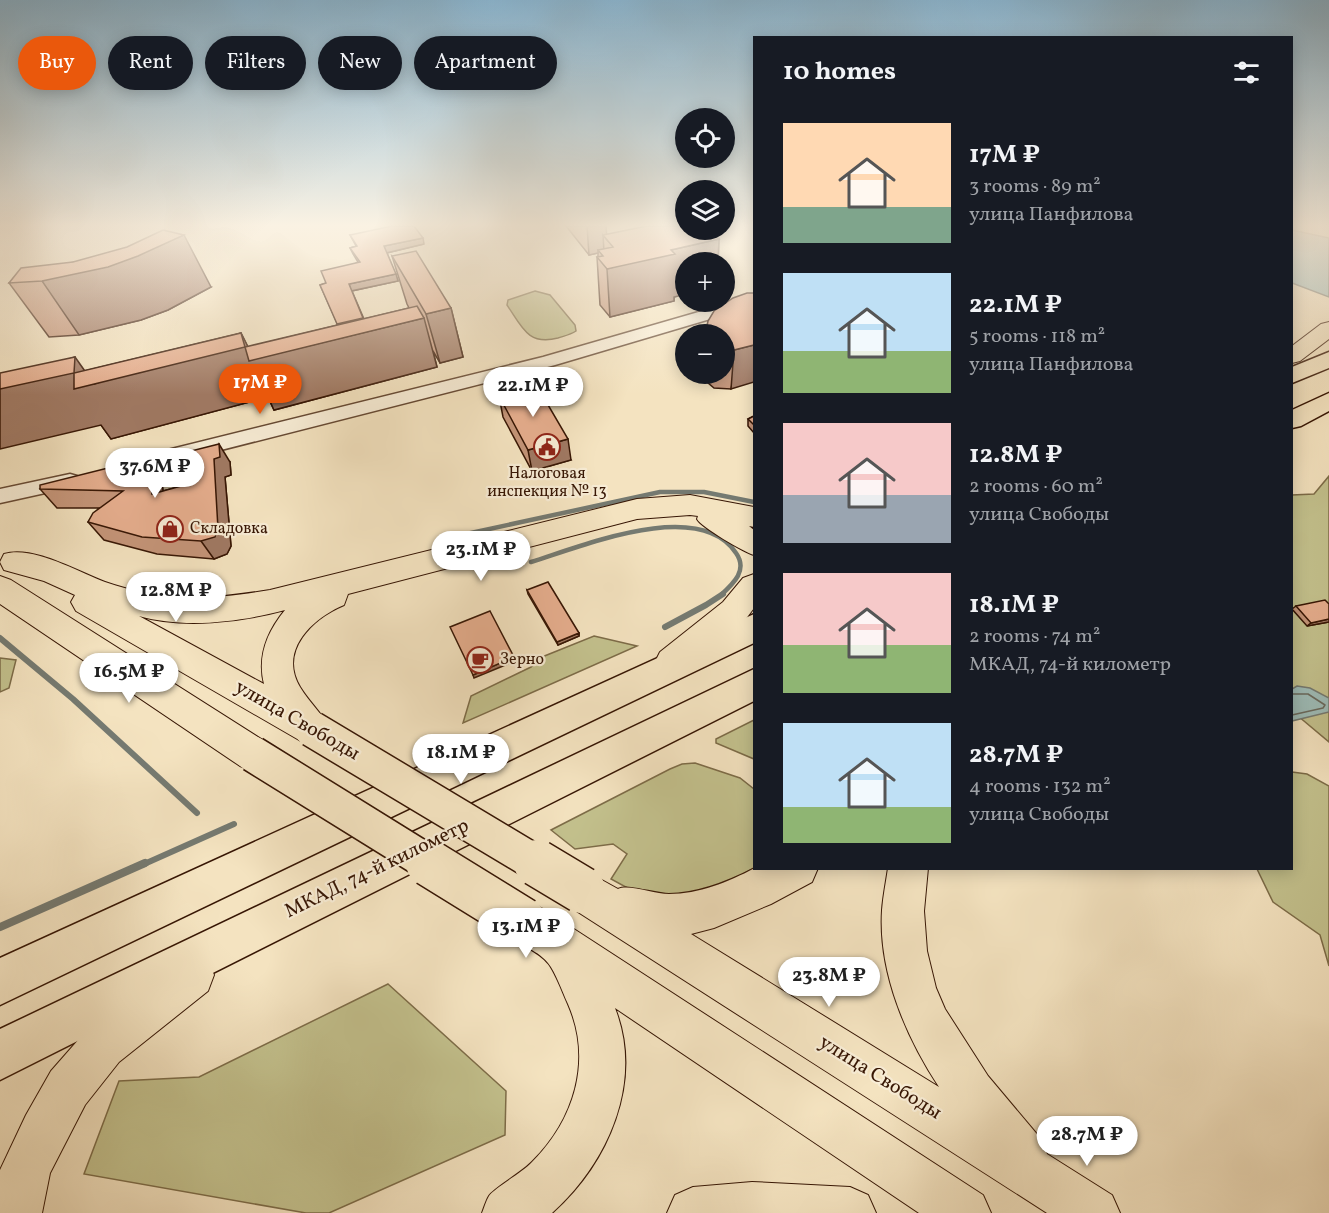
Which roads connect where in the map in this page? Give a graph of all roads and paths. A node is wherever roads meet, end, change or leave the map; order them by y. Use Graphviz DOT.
graph roads {
  1 [pos="753,301"];
  2 [pos="1329,329"];
  3 [pos="1293,355"];
  4 [pos="1329,359"];
  5 [pos="1293,376"];
  6 [pos="1329,400"];
  7 [pos="1293,419"];
  8 [pos="0,496"];
  9 [pos="753,517"];
  10 [pos="753,543"];
  11 [pos="5,568"];
  12 [pos="753,587"];
  13 [pos="0,596"];
  14 [pos="33,610"];
  15 [pos="753,628"];
  16 [pos="656,675"];
  17 [pos="753,684"];
  18 [pos="312,729"];
  19 [pos="794,870"];
  20 [pos="908,870"];
  21 [pos="582,890"];
  22 [pos="542,933"];
  23 [pos="246,934"];
  24 [pos="0,982"];
  25 [pos="0,1055"];
  26 [pos="1042,1180"];
  27 [pos="16,1213"];
  28 [pos="508,1213"];
  29 [pos="693,1213"];
  30 [pos="850,1213"];
  31 [pos="965,1213"];
  32 [pos="1094,1213"];
  1 -- 8 [label="street"];
  2 -- 3 [label="main road"];
  4 -- 5 [label="highway"];
  6 -- 7 [label="highway"];
  9 -- 11 [label="main road"];
  10 -- 18 [label="main road"];
  11 -- 14 [label="main road"];
  11 -- 18 [label="main road, улица Свободы"];
  12 -- 16 [label="main road"];
  13 -- 14 [label="main road"];
  14 -- 22 [label="main road, bridge"];
  15 -- 16 [label="highway"];
  16 -- 24 [label="highway"];
  17 -- 23 [label="highway, МКАД, 74-й километр"];
  18 -- 21 [label="main road, улица Свободы, bridge"];
  19 -- 21 [label="main road"];
  20 -- 26 [label="main road"];
  21 -- 26 [label="main road, улица Свободы"];
  22 -- 28 [label="main road"];
  22 -- 31 [label="main road"];
  23 -- 25 [label="highway, МКАД, 74-й километр"];
  23 -- 27 [label="main road"];
  26 -- 32 [label="main road, улица Свободы"];
  29 -- 30 [label="main road"];
}
